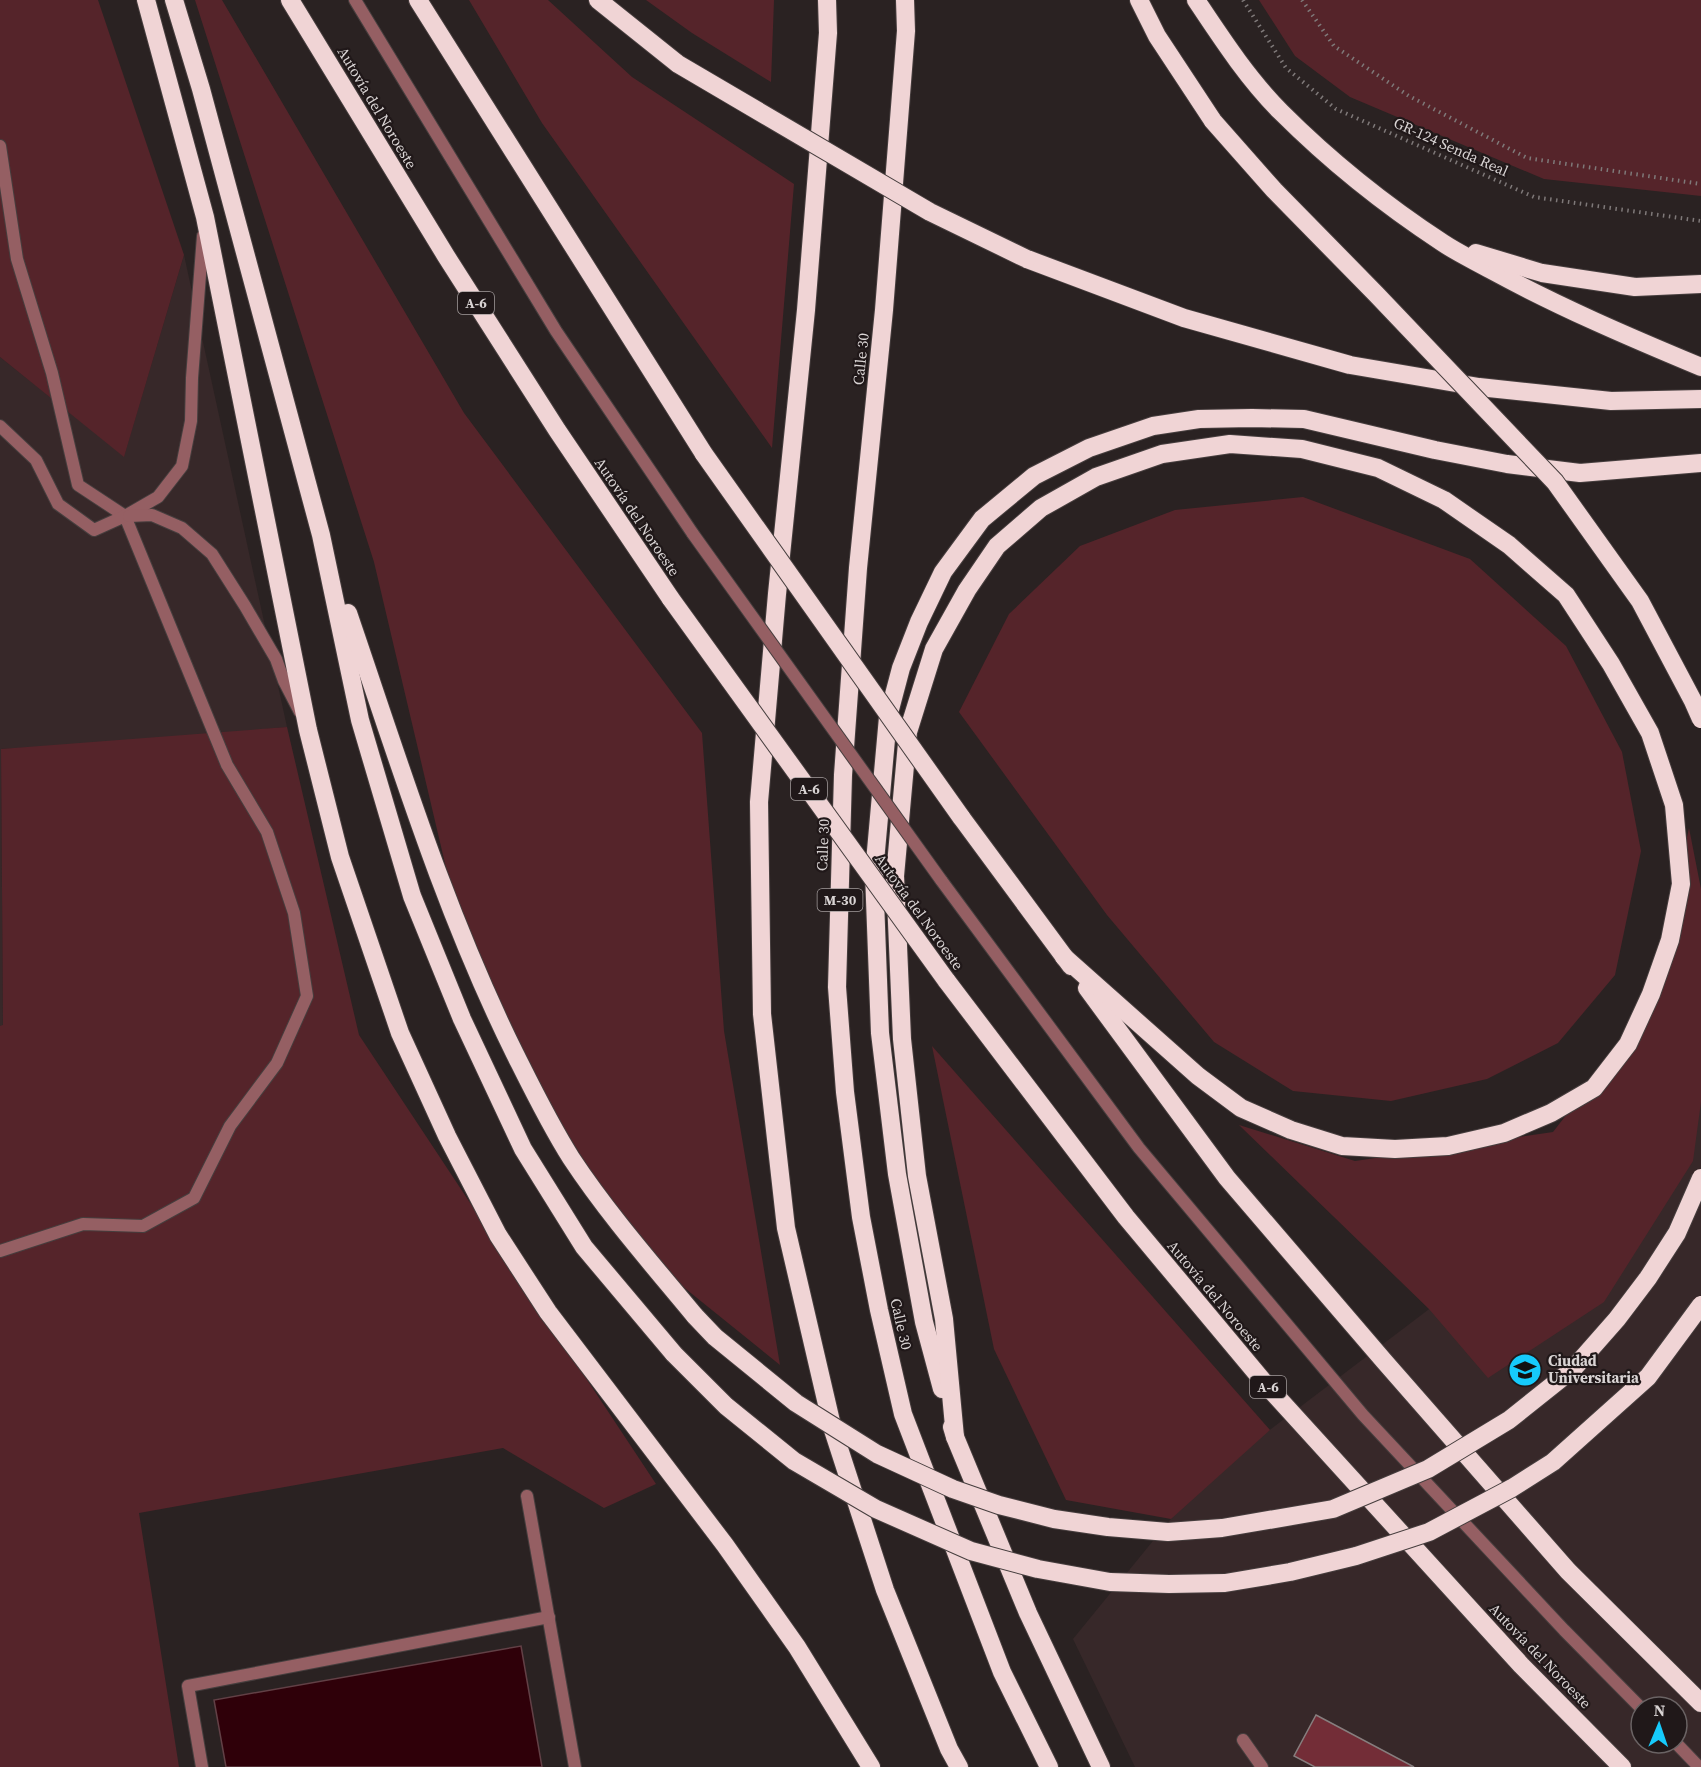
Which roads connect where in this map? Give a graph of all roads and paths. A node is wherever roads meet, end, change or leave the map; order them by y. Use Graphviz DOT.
graph roads {
  1 [pos="146,0"];
  2 [pos="174,0"];
  3 [pos="290,0"];
  4 [pos="356,0"];
  5 [pos="418,0"];
  6 [pos="598,0"];
  7 [pos="827,0"];
  8 [pos="905,0"];
  9 [pos="1139,0"];
  10 [pos="1196,0"];
  11 [pos="1243,0"];
  12 [pos="1302,0"];
  13 [pos="0,146"];
  14 [pos="1701,184"];
  15 [pos="205,217"];
  16 [pos="1701,221"];
  17 [pos="1444,244"];
  18 [pos="1701,284"];
  19 [pos="1701,367"];
  20 [pos="1701,399"];
  21 [pos="0,426"];
  22 [pos="1701,463"];
  23 [pos="125,516"];
  24 [pos="321,535"];
  25 [pos="1701,719"];
  26 [pos="308,730"];
  27 [pos="1064,957"];
  28 [pos="1701,1178"];
  29 [pos="0,1251"];
  30 [pos="1701,1305"];
  31 [pos="955,1437"];
  32 [pos="527,1496"];
  33 [pos="549,1617"];
  34 [pos="1629,1696"];
  35 [pos="1701,1703"];
  36 [pos="1243,1740"];
  37 [pos="1688,1755"];
  38 [pos="202,1767"];
  39 [pos="574,1767"];
  40 [pos="871,1767"];
  41 [pos="957,1767"];
  42 [pos="1049,1767"];
  43 [pos="1101,1767"];
  44 [pos="1262,1767"];
  45 [pos="1622,1767"];
  46 [pos="1699,1767"];
  1 -- 15 [label="highway"];
  2 -- 24 [label="highway"];
  3 -- 45 [label="highway, Autovía del Noroeste / A-6, bridge"];
  4 -- 34 [label="lane, bridge"];
  5 -- 27 [label="highway, bridge"];
  6 -- 20 [label="highway, bridge"];
  7 -- 41 [label="highway"];
  8 -- 42 [label="highway, Calle 30 / M-30"];
  9 -- 25 [label="highway, bridge"];
  10 -- 17 [label="highway"];
  11 -- 16 [label="path, GR-124 Senda Real"];
  12 -- 14 [label="path"];
  13 -- 23 [label="lane"];
  15 -- 23 [label="lane"];
  15 -- 26 [label="highway"];
  17 -- 18 [label="highway"];
  17 -- 19 [label="highway"];
  21 -- 23 [label="lane"];
  22 -- 31 [label="highway"];
  23 -- 26 [label="lane"];
  23 -- 29 [label="lane"];
  24 -- 28 [label="highway, bridge"];
  24 -- 30 [label="highway, bridge"];
  26 -- 40 [label="highway"];
  27 -- 31 [label="highway"];
  27 -- 35 [label="highway"];
  31 -- 43 [label="highway"];
  32 -- 33 [label="lane"];
  33 -- 38 [label="lane"];
  33 -- 39 [label="lane"];
  36 -- 44 [label="lane"];
  37 -- 46 [label="lane"];
}
